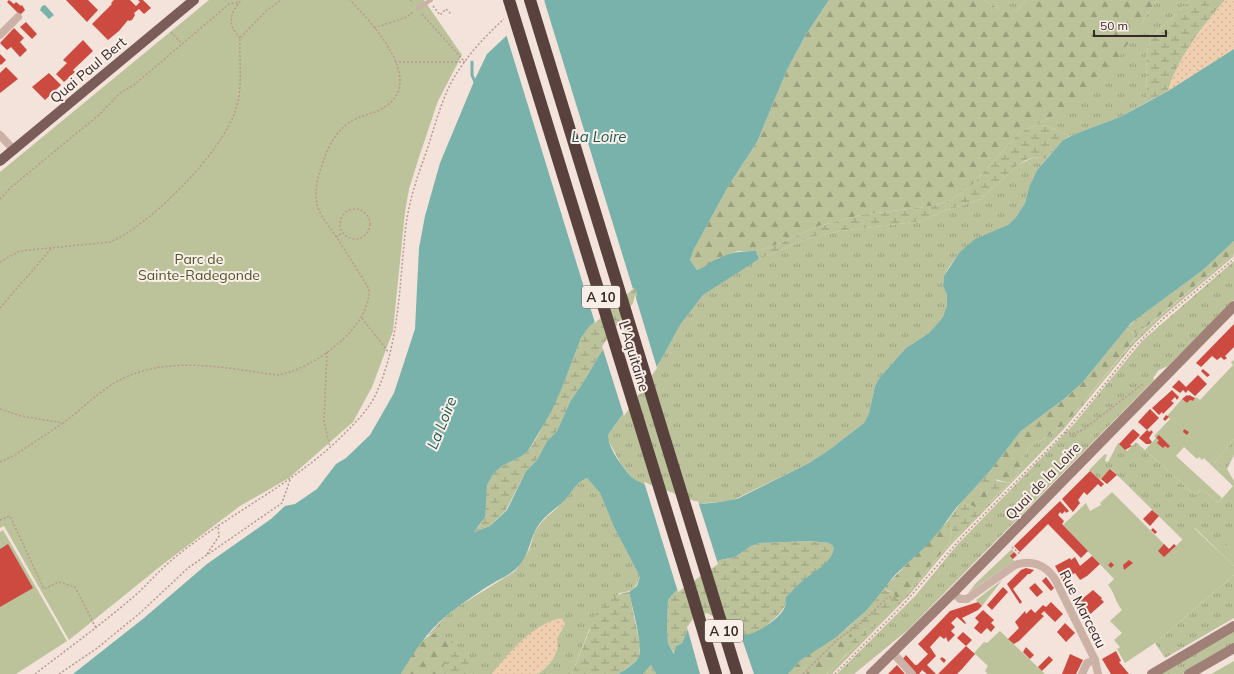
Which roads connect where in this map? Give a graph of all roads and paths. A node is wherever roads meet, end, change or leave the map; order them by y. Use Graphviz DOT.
graph roads {
  1 [pos="194,0"];
  2 [pos="281,0"];
  3 [pos="350,0"];
  4 [pos="410,0"];
  5 [pos="509,0"];
  6 [pos="530,0"];
  7 [pos="240,1"];
  8 [pos="430,1"];
  9 [pos="418,8"];
  10 [pos="451,14"];
  11 [pos="508,16"];
  12 [pos="18,17"];
  13 [pos="374,28"];
  14 [pos="169,29"];
  15 [pos="0,35"];
  16 [pos="240,38"];
  17 [pos="182,44"];
  18 [pos="395,62"];
  19 [pos="465,62"];
  20 [pos="0,135"];
  21 [pos="13,150"];
  22 [pos="0,161"];
  23 [pos="0,199"];
  24 [pos="342,233"];
  25 [pos="336,236"];
  26 [pos="52,248"];
  27 [pos="1234,259"];
  28 [pos="0,262"];
  29 [pos="1234,306"];
  30 [pos="0,308"];
  31 [pos="362,318"];
  32 [pos="327,351"];
  33 [pos="389,353"];
  34 [pos="1144,383"];
  35 [pos="0,409"];
  36 [pos="63,423"];
  37 [pos="1065,432"];
  38 [pos="330,447"];
  39 [pos="0,462"];
  40 [pos="290,480"];
  41 [pos="0,520"];
  42 [pos="218,525"];
  43 [pos="1004,540"];
  44 [pos="206,555"];
  45 [pos="1024,562"];
  46 [pos="953,593"];
  47 [pos="902,606"];
  48 [pos="1234,626"];
  49 [pos="96,628"];
  50 [pos="1234,648"];
  51 [pos="893,653"];
  52 [pos="1095,660"];
  53 [pos="35,674"];
  54 [pos="59,674"];
  55 [pos="716,674"];
  56 [pos="737,674"];
  57 [pos="803,674"];
  58 [pos="835,674"];
  59 [pos="871,674"];
  60 [pos="912,674"];
  61 [pos="1082,674"];
  62 [pos="1098,674"];
  63 [pos="1152,674"];
  64 [pos="1189,674"];
  1 -- 21 [label="main road, Quai Paul Bert"];
  2 -- 16 [label="path"];
  3 -- 13 [label="path"];
  4 -- 9 [label="path"];
  5 -- 55 [label="highway, L'Aquitaine / A 10, bridge"];
  6 -- 56 [label="highway, L'Aquitaine / A 10"];
  7 -- 16 [label="path"];
  7 -- 17 [label="path"];
  8 -- 9 [label="lane"];
  8 -- 10 [label="path"];
  9 -- 13 [label="path"];
  9 -- 19 [label="path"];
  11 -- 19 [label="path"];
  12 -- 15 [label="street"];
  13 -- 18 [label="path"];
  14 -- 17 [label="path"];
  16 -- 26 [label="path"];
  17 -- 23 [label="path"];
  18 -- 19 [label="path"];
  18 -- 25 [label="path"];
  19 -- 33 [label="path"];
  20 -- 21 [label="street"];
  21 -- 22 [label="main road, Quai Paul Bert"];
  24 -- 24 [label="path"];
  24 -- 25 [label="path"];
  25 -- 31 [label="path"];
  26 -- 28 [label="path"];
  26 -- 30 [label="path"];
  27 -- 37 [label="path"];
  29 -- 43 [label="main road, Quai de la Loire"];
  31 -- 32 [label="path"];
  31 -- 33 [label="path"];
  32 -- 36 [label="path"];
  32 -- 38 [label="path"];
  33 -- 38 [label="path"];
  34 -- 37 [label="path"];
  35 -- 36 [label="path"];
  36 -- 39 [label="path"];
  37 -- 47 [label="path"];
  38 -- 40 [label="path"];
  40 -- 42 [label="path"];
  40 -- 44 [label="path"];
  41 -- 49 [label="path"];
  42 -- 44 [label="path"];
  42 -- 49 [label="path"];
  43 -- 45 [label="path"];
  43 -- 46 [label="main road, Quai de la Loire"];
  44 -- 54 [label="path"];
  45 -- 46 [label="street"];
  45 -- 52 [label="street, Rue Marceau"];
  46 -- 51 [label="main road, Quai de la Loire"];
  47 -- 57 [label="path"];
  47 -- 58 [label="path"];
  48 -- 63 [label="main road"];
  49 -- 53 [label="path"];
  50 -- 64 [label="main road"];
  51 -- 59 [label="main road, Quai de la Loire"];
  51 -- 60 [label="street"];
  52 -- 61 [label="street"];
  52 -- 62 [label="street, Rue Marceau"];
}
